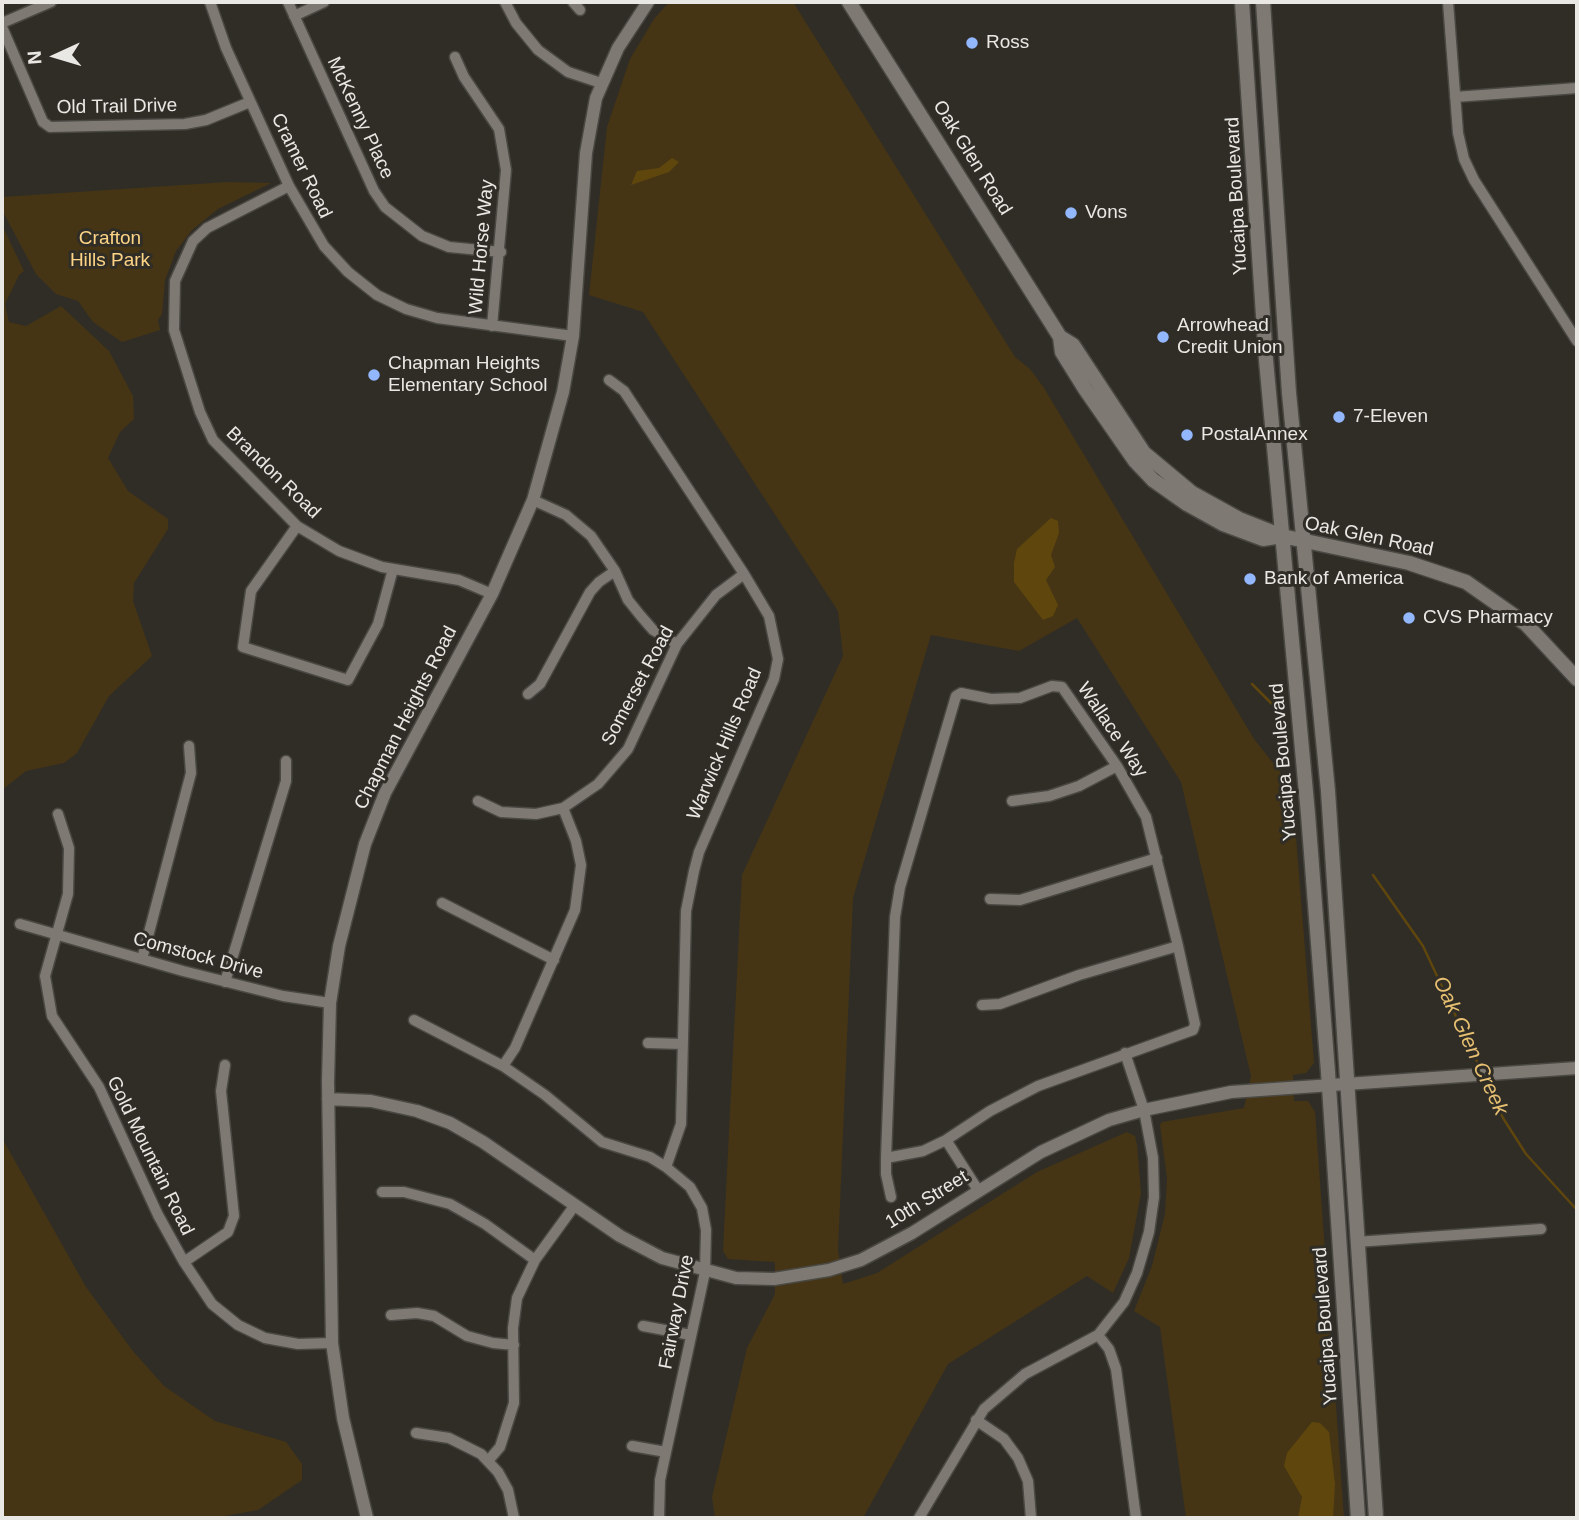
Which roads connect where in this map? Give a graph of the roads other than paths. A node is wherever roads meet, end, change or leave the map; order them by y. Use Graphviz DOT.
graph roads {
  1 [pos="51,2"];
  2 [pos="210,2"];
  3 [pos="288,2"];
  4 [pos="324,2"];
  5 [pos="505,2"];
  6 [pos="648,2"];
  7 [pos="849,2"];
  8 [pos="1242,2"];
  9 [pos="1263,2"];
  10 [pos="1448,2"];
  11 [pos="294,16"];
  12 [pos="2,25"];
  13 [pos="455,57"];
  14 [pos="601,83"];
  15 [pos="1577,88"];
  16 [pos="1455,97"];
  17 [pos="250,102"];
  18 [pos="289,186"];
  19 [pos="501,252"];
  20 [pos="492,326"];
  21 [pos="573,336"];
  22 [pos="1577,341"];
  23 [pos="609,380"];
  24 [pos="533,500"];
  25 [pos="297,526"];
  26 [pos="1282,537"];
  27 [pos="1303,543"];
  28 [pos="393,569"];
  29 [pos="615,571"];
  30 [pos="744,574"];
  31 [pos="492,594"];
  32 [pos="677,645"];
  33 [pos="1577,679"];
  34 [pos="528,694"];
  35 [pos="189,746"];
  36 [pos="286,761"];
  37 [pos="1117,766"];
  38 [pos="478,801"];
  39 [pos="1012,801"];
  40 [pos="563,808"];
  41 [pos="58,814"];
  42 [pos="1157,858"];
  43 [pos="990,899"];
  44 [pos="442,903"];
  45 [pos="20,924"];
  46 [pos="58,935"];
  47 [pos="1178,946"];
  48 [pos="142,960"];
  49 [pos="554,960"];
  50 [pos="225,982"];
  51 [pos="330,1003"];
  52 [pos="982,1005"];
  53 [pos="414,1020"];
  54 [pos="648,1043"];
  55 [pos="683,1044"];
  56 [pos="1125,1053"];
  57 [pos="225,1065"];
  58 [pos="503,1066"];
  59 [pos="1577,1068"];
  60 [pos="1346,1083"];
  61 [pos="1329,1084"];
  62 [pos="328,1099"];
  63 [pos="1144,1111"];
  64 [pos="946,1140"];
  65 [pos="886,1158"];
  66 [pos="666,1167"];
  67 [pos="978,1190"];
  68 [pos="382,1192"];
  69 [pos="891,1197"];
  70 [pos="575,1205"];
  71 [pos="1541,1229"];
  72 [pos="1356,1242"];
  73 [pos="535,1260"];
  74 [pos="184,1262"];
  75 [pos="705,1272"];
  76 [pos="391,1315"];
  77 [pos="643,1326"];
  78 [pos="691,1335"];
  79 [pos="1098,1335"];
  80 [pos="332,1343"];
  81 [pos="514,1345"];
  82 [pos="976,1420"];
  83 [pos="416,1433"];
  84 [pos="632,1446"];
  85 [pos="666,1452"];
  86 [pos="488,1461"];
  87 [pos="368,1518"];
  88 [pos="514,1518"];
  89 [pos="659,1518"];
  90 [pos="919,1518"];
  91 [pos="1031,1518"];
  92 [pos="1136,1518"];
  93 [pos="1358,1518"];
  94 [pos="1376,1518"];
  1 -- 12 [label="street"];
  2 -- 17 [label="street, Cramer Road"];
  3 -- 11 [label="street, McKenny Place"];
  4 -- 11 [label="street"];
  5 -- 14 [label="street"];
  6 -- 14 [label="street, Chapman Heights Road"];
  7 -- 26 [label="main road, Oak Glen Road"];
  8 -- 26 [label="main road, Yucaipa Boulevard"];
  9 -- 27 [label="main road, Yucaipa Boulevard"];
  10 -- 16 [label="street"];
  11 -- 19 [label="street, McKenny Place"];
  12 -- 17 [label="street, Old Trail Drive"];
  13 -- 19 [label="street, Wild Horse Way"];
  14 -- 21 [label="street, Chapman Heights Road"];
  15 -- 16 [label="street"];
  16 -- 22 [label="street"];
  17 -- 18 [label="street, Cramer Road"];
  18 -- 20 [label="street, Cramer Road"];
  18 -- 25 [label="street, Brandon Road"];
  19 -- 20 [label="street, Wild Horse Way"];
  20 -- 21 [label="street, Cramer Road"];
  21 -- 24 [label="street, Chapman Heights Road"];
  23 -- 30 [label="street, Warwick Hills Road"];
  24 -- 29 [label="street"];
  24 -- 31 [label="street, Chapman Heights Road"];
  25 -- 28 [label="street, Brandon Road"];
  25 -- 28 [label="street"];
  26 -- 27 [label="main road, Oak Glen Road"];
  26 -- 61 [label="main road, Yucaipa Boulevard"];
  27 -- 33 [label="main road, Oak Glen Road"];
  27 -- 60 [label="main road, Yucaipa Boulevard"];
  28 -- 31 [label="street, Brandon Road"];
  29 -- 32 [label="street"];
  29 -- 34 [label="street"];
  30 -- 32 [label="street, Somerset Road"];
  30 -- 55 [label="street, Warwick Hills Road"];
  31 -- 51 [label="street, Chapman Heights Road"];
  32 -- 40 [label="street, Somerset Road"];
  35 -- 48 [label="street"];
  36 -- 50 [label="street"];
  37 -- 39 [label="street"];
  37 -- 42 [label="street, Wallace Way"];
  37 -- 65 [label="street, Wallace Way"];
  38 -- 40 [label="street, Somerset Road"];
  40 -- 49 [label="street"];
  41 -- 46 [label="street, Gold Mountain Road"];
  42 -- 43 [label="street"];
  42 -- 47 [label="street, Wallace Way"];
  44 -- 49 [label="street"];
  45 -- 46 [label="street, Comstock Drive"];
  46 -- 48 [label="street, Comstock Drive"];
  46 -- 74 [label="street, Gold Mountain Road"];
  47 -- 52 [label="street"];
  47 -- 56 [label="street, Wallace Way"];
  48 -- 50 [label="street, Comstock Drive"];
  49 -- 58 [label="street"];
  50 -- 51 [label="street, Comstock Drive"];
  51 -- 62 [label="street, Chapman Heights Road"];
  53 -- 58 [label="street, Fairway Drive"];
  54 -- 55 [label="street"];
  55 -- 66 [label="street, Warwick Hills Road"];
  56 -- 63 [label="street"];
  56 -- 64 [label="street, Wallace Way"];
  57 -- 74 [label="street"];
  58 -- 66 [label="street, Fairway Drive"];
  59 -- 60 [label="street, 10th Street"];
  60 -- 61 [label="street, 10th Street"];
  60 -- 72 [label="main road, Yucaipa Boulevard"];
  61 -- 63 [label="street, 10th Street"];
  61 -- 93 [label="main road, Yucaipa Boulevard"];
  62 -- 70 [label="street, 10th Street"];
  62 -- 80 [label="street, Chapman Heights Road"];
  63 -- 67 [label="street, 10th Street"];
  63 -- 79 [label="street"];
  64 -- 65 [label="street, Wallace Way"];
  64 -- 67 [label="street"];
  65 -- 69 [label="street, Wallace Way"];
  66 -- 75 [label="street, Fairway Drive"];
  67 -- 75 [label="street, 10th Street"];
  68 -- 73 [label="street"];
  70 -- 73 [label="street"];
  70 -- 75 [label="street, 10th Street"];
  71 -- 72 [label="street"];
  72 -- 94 [label="main road, Yucaipa Boulevard"];
  73 -- 81 [label="street"];
  74 -- 80 [label="street, Gold Mountain Road"];
  75 -- 78 [label="street, Fairway Drive"];
  76 -- 81 [label="street"];
  77 -- 78 [label="street"];
  78 -- 85 [label="street, Fairway Drive"];
  79 -- 82 [label="street"];
  79 -- 92 [label="street"];
  80 -- 87 [label="street, Chapman Heights Road"];
  81 -- 86 [label="street"];
  82 -- 90 [label="street"];
  82 -- 91 [label="street"];
  83 -- 86 [label="street"];
  84 -- 85 [label="street"];
  85 -- 89 [label="street, Fairway Drive"];
  86 -- 88 [label="street"];
}
